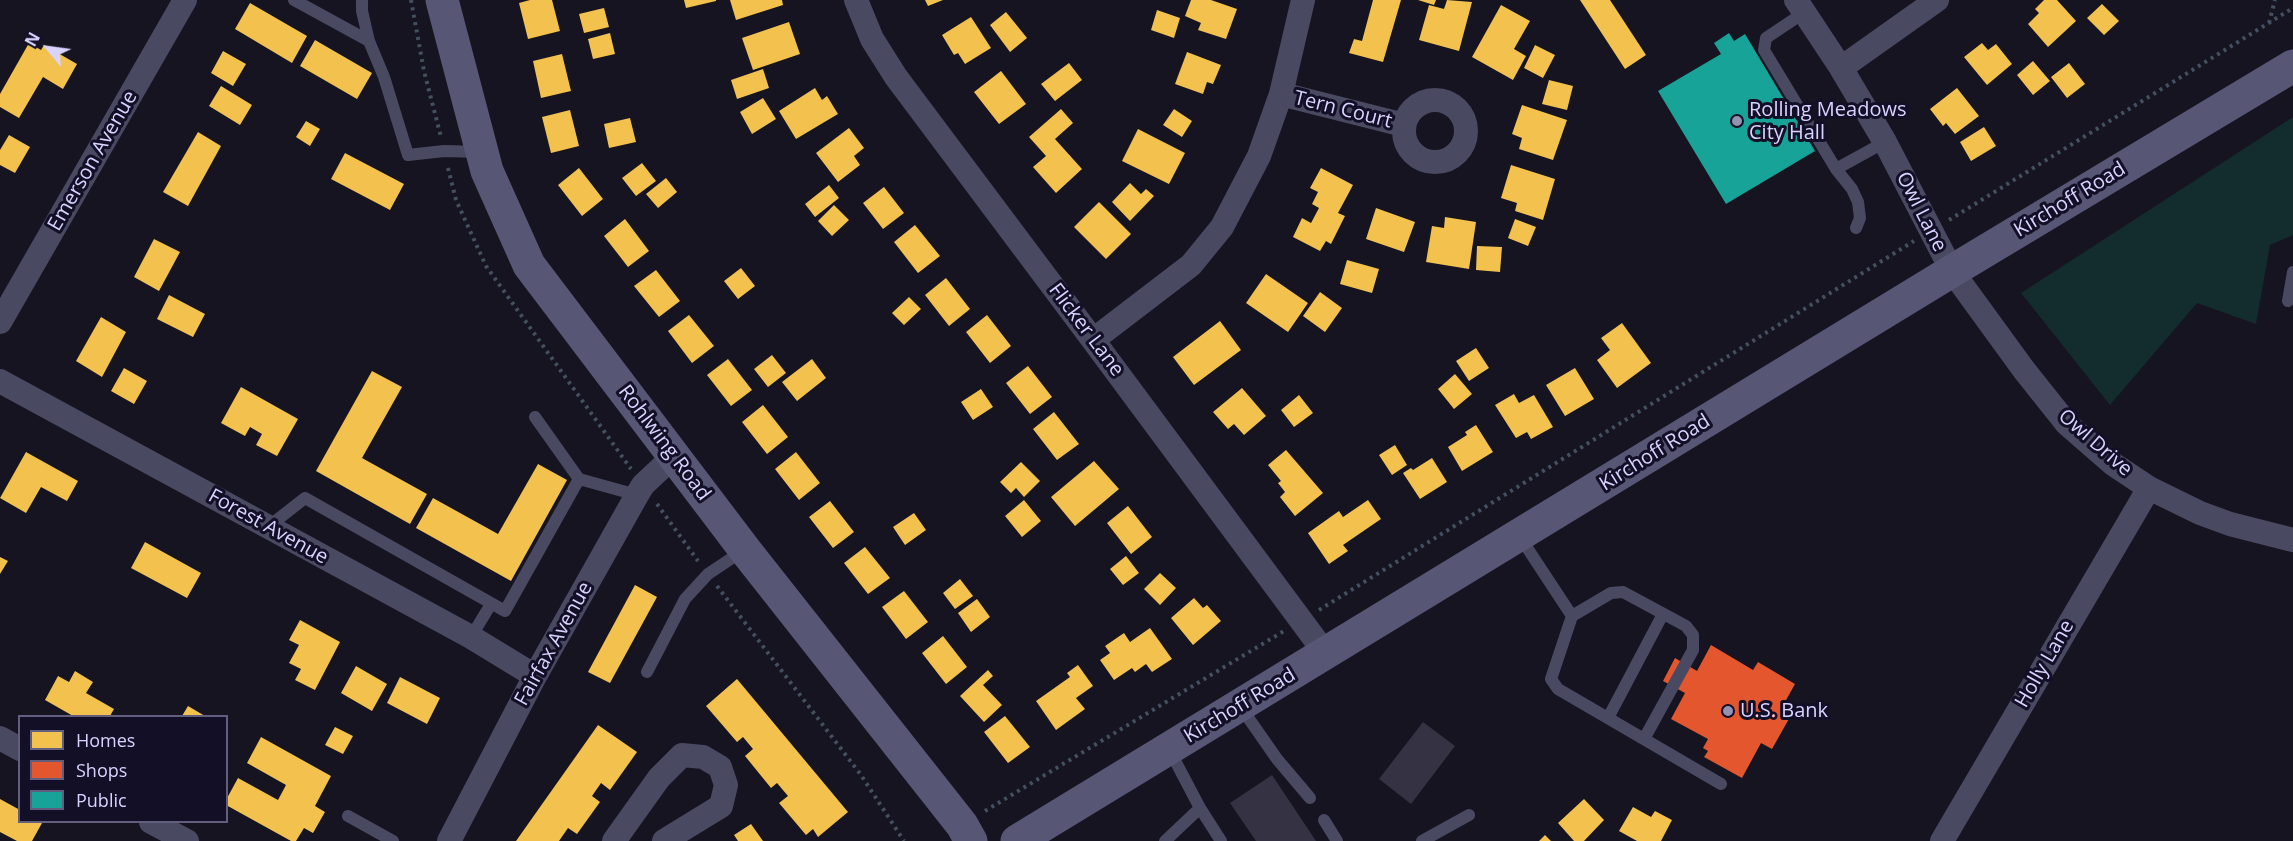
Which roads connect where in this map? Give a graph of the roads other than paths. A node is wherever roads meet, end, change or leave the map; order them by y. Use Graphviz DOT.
graph roads {
  1 [pos="185,0"];
  2 [pos="294,0"];
  3 [pos="362,0"];
  4 [pos="442,0"];
  5 [pos="856,0"];
  6 [pos="1303,0"];
  7 [pos="1937,0"];
  8 [pos="1800,6"];
  9 [pos="369,41"];
  10 [pos="2293,66"];
  11 [pos="1841,68"];
  12 [pos="1281,94"];
  13 [pos="1404,125"];
  14 [pos="1885,142"];
  15 [pos="482,152"];
  16 [pos="1836,169"];
  17 [pos="1856,228"];
  18 [pos="1952,271"];
  19 [pos="2293,272"];
  20 [pos="2288,301"];
  21 [pos="0,322"];
  22 [pos="1094,340"];
  23 [pos="0,381"];
  24 [pos="535,417"];
  25 [pos="674,456"];
  26 [pos="579,479"];
  27 [pos="2149,488"];
  28 [pos="637,495"];
  29 [pos="268,527"];
  30 [pos="1519,536"];
  31 [pos="2293,540"];
  32 [pos="745,550"];
  33 [pos="491,604"];
  34 [pos="1663,614"];
  35 [pos="1572,616"];
  36 [pos="471,637"];
  37 [pos="1326,654"];
  38 [pos="647,672"];
  39 [pos="535,676"];
  40 [pos="1240,706"];
  41 [pos="1608,718"];
  42 [pos="0,738"];
  43 [pos="1644,739"];
  44 [pos="18,747"];
  45 [pos="1169,749"];
  46 [pos="1721,784"];
  47 [pos="1310,798"];
  48 [pos="1200,808"];
  49 [pos="1469,815"];
  50 [pos="348,816"];
  51 [pos="1324,820"];
  52 [pos="153,823"];
  53 [pos="187,841"];
  54 [pos="393,841"];
  55 [pos="449,841"];
  56 [pos="614,841"];
  57 [pos="664,841"];
  58 [pos="971,841"];
  59 [pos="1017,841"];
  60 [pos="1165,841"];
  61 [pos="1221,841"];
  62 [pos="1337,841"];
  63 [pos="1422,841"];
  64 [pos="1942,841"];
  1 -- 21 [label="street, Emerson Avenue"];
  2 -- 9 [label="lane"];
  3 -- 9 [label="lane"];
  4 -- 15 [label="main road, Rohlwing Road"];
  5 -- 22 [label="street, Flicker Lane"];
  6 -- 12 [label="street"];
  7 -- 11 [label="street"];
  8 -- 11 [label="street, Owl Lane"];
  8 -- 16 [label="lane"];
  9 -- 15 [label="lane"];
  10 -- 18 [label="main road, Kirchoff Road"];
  11 -- 14 [label="street, Owl Lane"];
  12 -- 13 [label="street, Tern Court"];
  12 -- 22 [label="street"];
  14 -- 16 [label="lane"];
  14 -- 18 [label="street, Owl Lane"];
  15 -- 25 [label="main road, Rohlwing Road"];
  16 -- 17 [label="lane"];
  18 -- 27 [label="street, Owl Drive"];
  18 -- 30 [label="main road, Kirchoff Road"];
  19 -- 20 [label="lane"];
  22 -- 37 [label="street, Flicker Lane"];
  23 -- 29 [label="street, Forest Avenue"];
  24 -- 26 [label="lane"];
  25 -- 28 [label="street, Fairfax Avenue"];
  25 -- 32 [label="main road, Rohlwing Road"];
  26 -- 28 [label="lane"];
  26 -- 33 [label="lane"];
  27 -- 31 [label="street, Owl Drive"];
  27 -- 64 [label="street, Holly Lane"];
  28 -- 39 [label="street, Fairfax Avenue"];
  29 -- 33 [label="lane"];
  29 -- 36 [label="street, Forest Avenue"];
  30 -- 35 [label="lane"];
  30 -- 37 [label="main road, Kirchoff Road"];
  32 -- 38 [label="lane"];
  32 -- 58 [label="main road, Rohlwing Road"];
  33 -- 36 [label="lane"];
  34 -- 35 [label="lane"];
  34 -- 41 [label="lane"];
  34 -- 43 [label="lane"];
  35 -- 41 [label="lane"];
  36 -- 39 [label="street, Forest Avenue"];
  37 -- 40 [label="main road, Kirchoff Road"];
  39 -- 55 [label="street, Fairfax Avenue"];
  40 -- 45 [label="main road, Kirchoff Road"];
  40 -- 47 [label="lane"];
  41 -- 43 [label="lane"];
  42 -- 44 [label="street"];
  43 -- 46 [label="lane"];
  45 -- 48 [label="lane"];
  45 -- 59 [label="main road, Kirchoff Road"];
  48 -- 60 [label="lane"];
  48 -- 61 [label="lane"];
  49 -- 63 [label="lane"];
  50 -- 54 [label="lane"];
  51 -- 62 [label="lane"];
  52 -- 53 [label="street"];
  56 -- 57 [label="street"];
}
